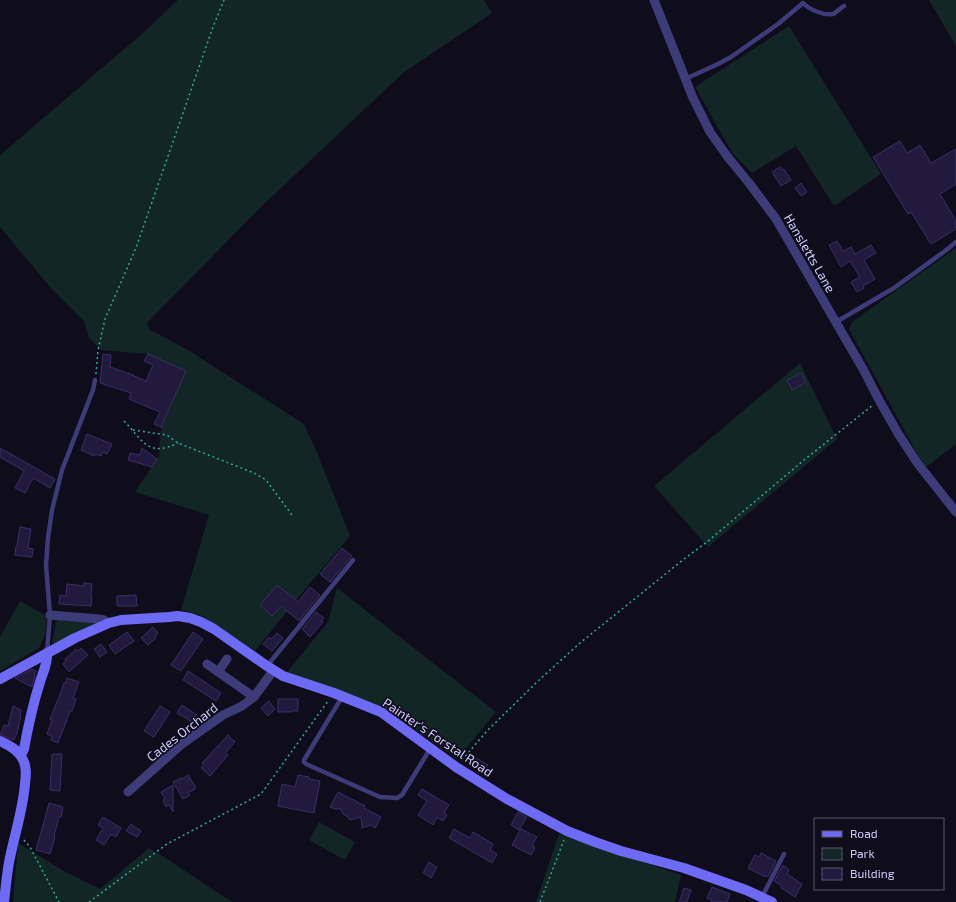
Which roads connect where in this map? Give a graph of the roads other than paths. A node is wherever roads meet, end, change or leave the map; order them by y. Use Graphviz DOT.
graph roads {
  1 [pos="654,0"];
  2 [pos="804,1"];
  3 [pos="844,6"];
  4 [pos="685,79"];
  5 [pos="956,242"];
  6 [pos="835,322"];
  7 [pos="95,380"];
  8 [pos="956,512"];
  9 [pos="353,560"];
  10 [pos="50,615"];
  11 [pos="109,623"];
  12 [pos="47,653"];
  13 [pos="227,659"];
  14 [pos="207,664"];
  15 [pos="270,668"];
  16 [pos="218,672"];
  17 [pos="0,679"];
  18 [pos="338,695"];
  19 [pos="254,697"];
  20 [pos="0,741"];
  21 [pos="430,748"];
  22 [pos="21,755"];
  23 [pos="128,792"];
  24 [pos="784,854"];
  25 [pos="762,898"];
  26 [pos="4,902"];
  27 [pos="772,902"];
  1 -- 4 [label="street, Hansletts Lane"];
  2 -- 3 [label="lane"];
  2 -- 4 [label="lane"];
  4 -- 6 [label="street, Hansletts Lane"];
  5 -- 6 [label="lane"];
  6 -- 8 [label="street, Hansletts Lane"];
  7 -- 10 [label="lane"];
  9 -- 15 [label="lane"];
  10 -- 11 [label="street"];
  10 -- 12 [label="lane"];
  11 -- 12 [label="street, Painter's Forstal Road"];
  11 -- 15 [label="street, Painter's Forstal Road"];
  12 -- 17 [label="street, Painter's Forstal Road"];
  12 -- 22 [label="street"];
  13 -- 16 [label="street"];
  14 -- 16 [label="street"];
  15 -- 18 [label="street, Painter's Forstal Road"];
  15 -- 19 [label="street, Cades Orchard"];
  16 -- 19 [label="street"];
  18 -- 21 [label="street, Painter's Forstal Road"];
  18 -- 21 [label="lane"];
  19 -- 23 [label="street, Cades Orchard"];
  20 -- 22 [label="street"];
  21 -- 25 [label="street, Painter's Forstal Road"];
  22 -- 26 [label="street"];
  24 -- 25 [label="lane"];
  25 -- 27 [label="street, Painter's Forstal Road"];
}
